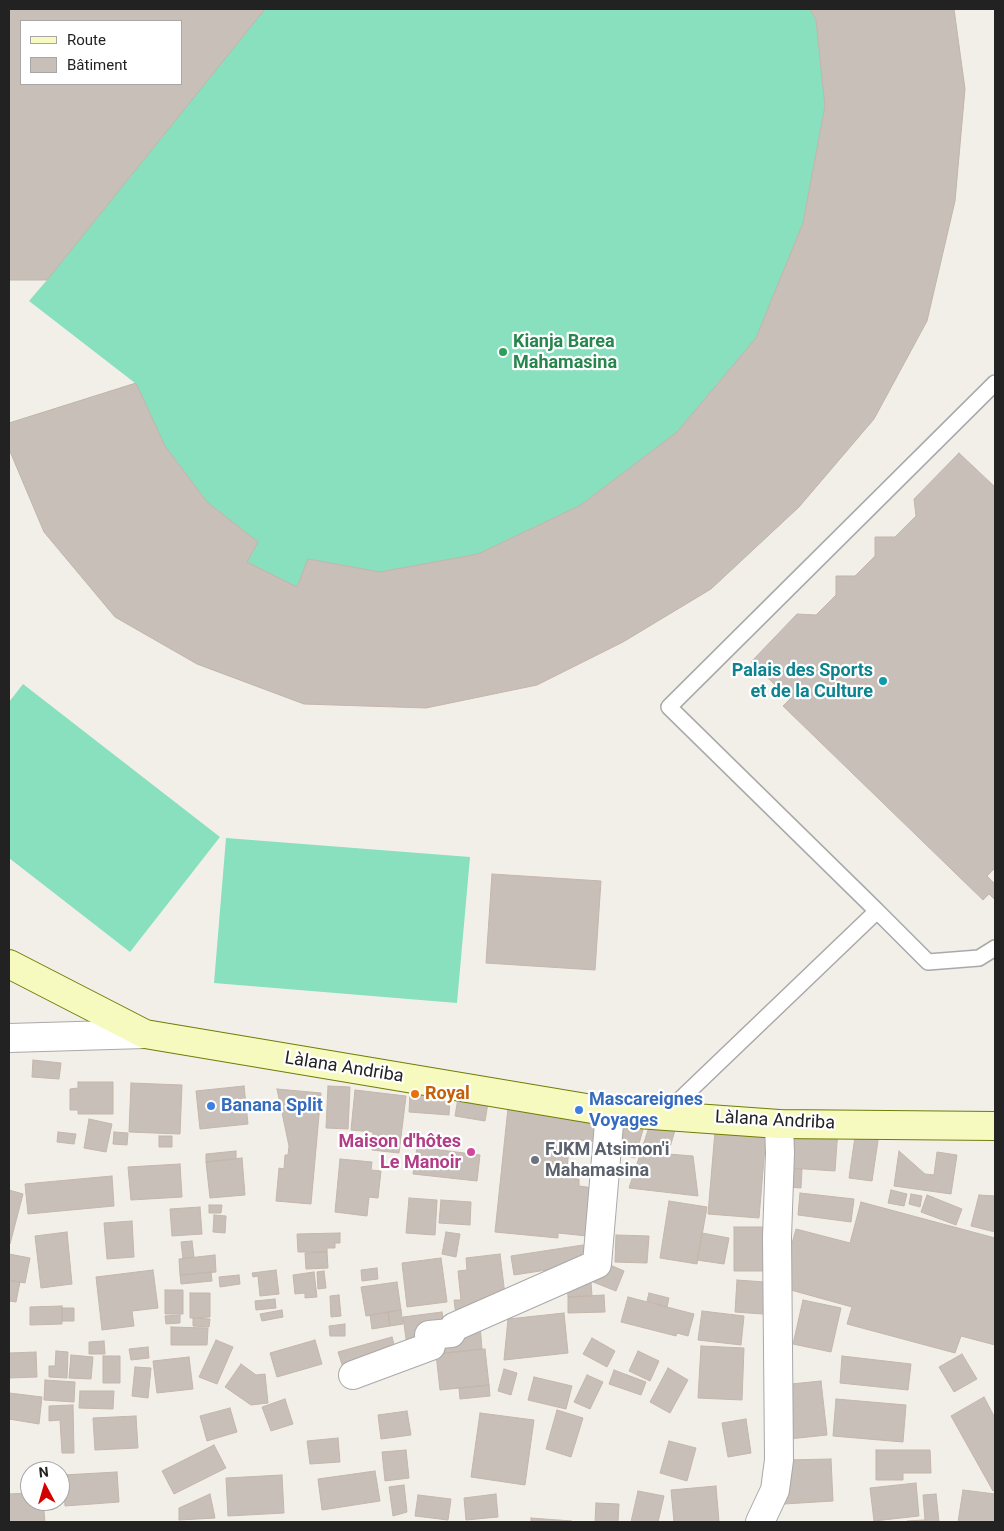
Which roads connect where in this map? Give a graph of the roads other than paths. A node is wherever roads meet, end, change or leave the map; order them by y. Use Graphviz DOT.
graph roads {
  1 [pos="995,383"];
  2 [pos="877,911"];
  3 [pos="995,948"];
  4 [pos="9,964"];
  5 [pos="144,1034"];
  6 [pos="9,1038"];
  7 [pos="610,1112"];
  8 [pos="664,1115"];
  9 [pos="779,1124"];
  10 [pos="995,1126"];
  11 [pos="353,1375"];
  12 [pos="760,1522"];
  1 -- 2 [label="lane"];
  2 -- 3 [label="lane"];
  2 -- 8 [label="lane"];
  4 -- 5 [label="street, Làlana Andriba"];
  5 -- 6 [label="street"];
  5 -- 7 [label="street, Làlana Andriba"];
  7 -- 8 [label="street, Làlana Andriba"];
  7 -- 11 [label="street"];
  8 -- 9 [label="street, Làlana Andriba"];
  9 -- 10 [label="street, Làlana Andriba"];
  9 -- 12 [label="street"];
}
